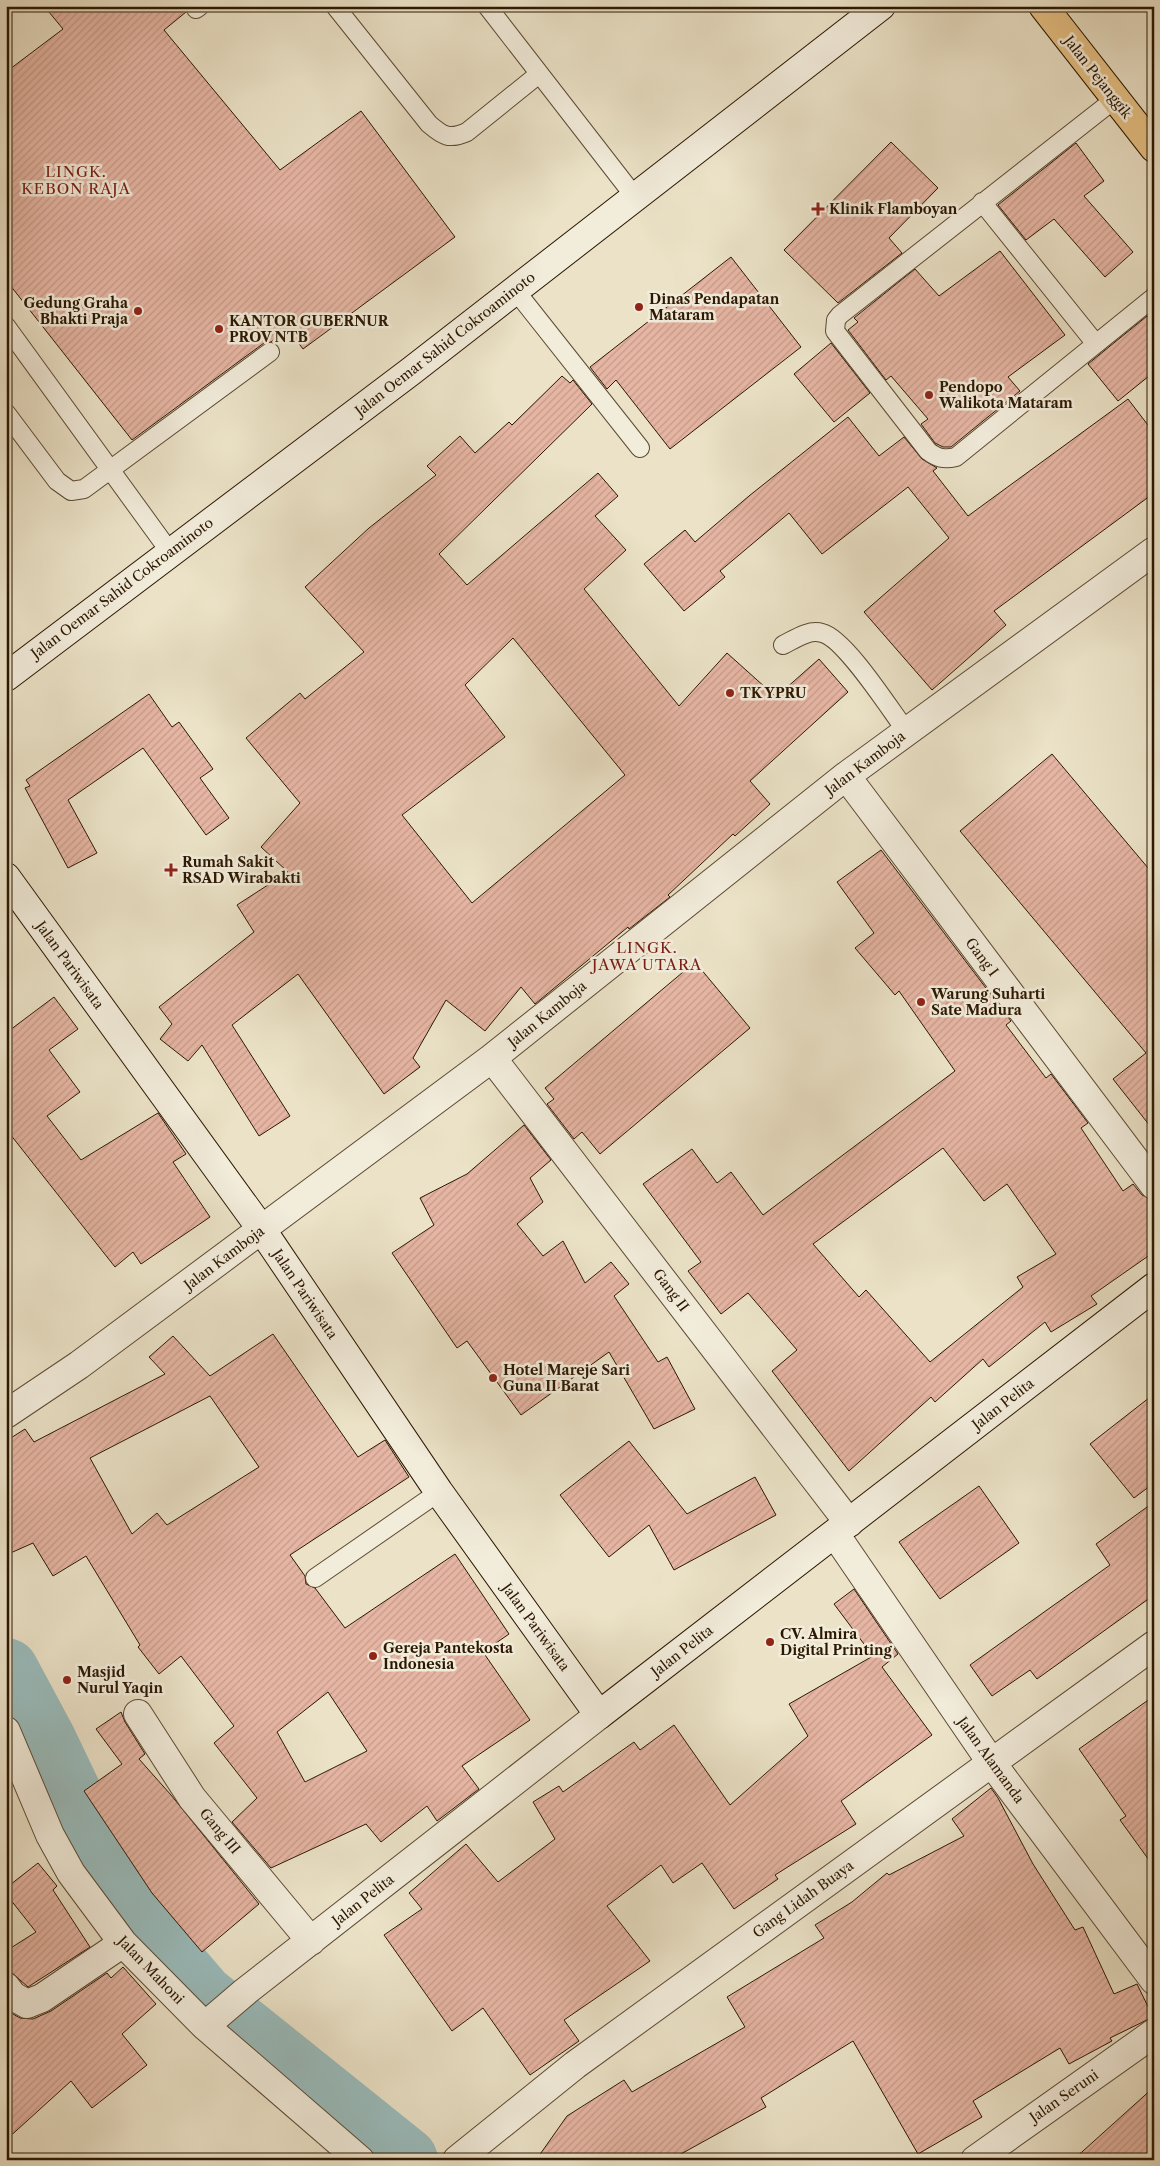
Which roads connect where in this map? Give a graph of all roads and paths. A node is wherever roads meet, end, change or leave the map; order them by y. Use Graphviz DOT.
graph roads {
  1 [pos="335,6"];
  2 [pos="487,6"];
  3 [pos="881,6"];
  4 [pos="1043,6"];
  5 [pos="539,74"];
  6 [pos="1115,99"];
  7 [pos="1154,148"];
  8 [pos="635,197"];
  9 [pos="982,202"];
  10 [pos="515,290"];
  11 [pos="1154,297"];
  12 [pos="6,326"];
  13 [pos="1096,344"];
  14 [pos="270,352"];
  15 [pos="6,414"];
  16 [pos="640,448"];
  17 [pos="111,470"];
  18 [pos="1154,551"];
  19 [pos="170,552"];
  20 [pos="783,645"];
  21 [pos="6,677"];
  22 [pos="907,732"];
  23 [pos="846,776"];
  24 [pos="6,877"];
  25 [pos="492,1058"];
  26 [pos="1154,1185"];
  27 [pos="262,1230"];
  28 [pos="1154,1287"];
  29 [pos="6,1414"];
  30 [pos="439,1492"];
  31 [pos="842,1529"];
  32 [pos="315,1578"];
  33 [pos="1154,1645"];
  34 [pos="138,1714"];
  35 [pos="599,1715"];
  36 [pos="6,1732"];
  37 [pos="991,1762"];
  38 [pos="122,1942"];
  39 [pos="311,1942"];
  40 [pos="1154,1980"];
  41 [pos="6,1987"];
  42 [pos="209,2022"];
  43 [pos="1154,2033"];
  44 [pos="360,2160"];
  45 [pos="457,2160"];
  46 [pos="975,2160"];
  1 -- 5 [label="lane"];
  2 -- 5 [label="lane"];
  3 -- 8 [label="street, Jalan Oemar Sahid Cokroaminoto"];
  4 -- 6 [label="main road, Jalan Pejanggik"];
  5 -- 8 [label="lane"];
  6 -- 7 [label="main road, Jalan Pejanggik"];
  6 -- 9 [label="lane"];
  8 -- 10 [label="street, Jalan Oemar Sahid Cokroaminoto"];
  9 -- 13 [label="lane"];
  9 -- 13 [label="lane"];
  10 -- 16 [label="lane"];
  10 -- 19 [label="street, Jalan Oemar Sahid Cokroaminoto"];
  11 -- 13 [label="lane"];
  12 -- 17 [label="lane"];
  14 -- 17 [label="lane"];
  15 -- 17 [label="lane"];
  17 -- 19 [label="lane"];
  18 -- 22 [label="street, Jalan Kamboja"];
  19 -- 21 [label="street, Jalan Oemar Sahid Cokroaminoto"];
  20 -- 22 [label="lane"];
  22 -- 23 [label="street, Jalan Kamboja"];
  23 -- 25 [label="street, Jalan Kamboja"];
  23 -- 26 [label="street, Gang I"];
  24 -- 27 [label="street, Jalan Pariwisata"];
  25 -- 27 [label="street, Jalan Kamboja"];
  25 -- 31 [label="street, Gang II"];
  27 -- 29 [label="street, Jalan Kamboja"];
  27 -- 30 [label="street, Jalan Pariwisata"];
  28 -- 31 [label="street, Jalan Pelita"];
  30 -- 32 [label="lane"];
  30 -- 35 [label="street, Jalan Pariwisata"];
  31 -- 35 [label="street, Jalan Pelita"];
  31 -- 37 [label="street, Jalan Alamanda"];
  33 -- 37 [label="street, Gang Lidah Buaya"];
  34 -- 39 [label="street, Gang III"];
  35 -- 39 [label="street, Jalan Pelita"];
  36 -- 38 [label="street, Jalan Mahoni"];
  37 -- 40 [label="street, Jalan Alamanda"];
  37 -- 45 [label="street, Gang Lidah Buaya"];
  38 -- 41 [label="street"];
  38 -- 42 [label="street, Jalan Mahoni"];
  39 -- 42 [label="street, Jalan Pelita"];
  42 -- 44 [label="street, Jalan Mahoni"];
  43 -- 46 [label="street, Jalan Seruni"];
}
